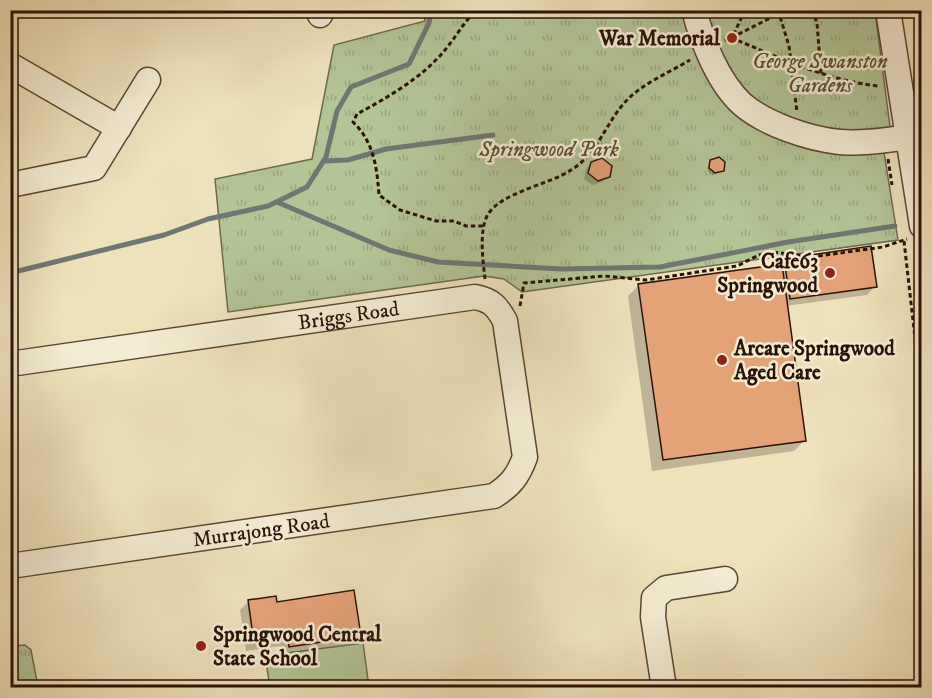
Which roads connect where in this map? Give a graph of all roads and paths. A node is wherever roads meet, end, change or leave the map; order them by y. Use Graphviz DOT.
graph roads {
  1 [pos="694,10"];
  2 [pos="745,10"];
  3 [pos="786,10"];
  4 [pos="812,10"];
  5 [pos="888,10"];
  6 [pos="474,12"];
  7 [pos="779,13"];
  8 [pos="732,38"];
  9 [pos="707,50"];
  10 [pos="790,62"];
  11 [pos="10,65"];
  12 [pos="821,74"];
  13 [pos="876,75"];
  14 [pos="148,80"];
  15 [pos="878,86"];
  16 [pos="879,97"];
  17 [pos="119,128"];
  18 [pos="801,133"];
  19 [pos="909,137"];
  20 [pos="885,140"];
  21 [pos="10,185"];
  22 [pos="893,188"];
  23 [pos="484,226"];
  24 [pos="909,232"];
  25 [pos="484,272"];
  26 [pos="516,313"];
  27 [pos="10,364"];
  28 [pos="921,400"];
  29 [pos="509,487"];
  30 [pos="10,566"];
  31 [pos="725,579"];
  32 [pos="664,687"];
  1 -- 9 [label="street"];
  2 -- 8 [label="path"];
  3 -- 7 [label="path"];
  4 -- 12 [label="path"];
  5 -- 19 [label="street"];
  6 -- 23 [label="path"];
  7 -- 8 [label="path"];
  7 -- 10 [label="path"];
  8 -- 9 [label="path"];
  8 -- 10 [label="path"];
  9 -- 18 [label="street"];
  9 -- 23 [label="path"];
  10 -- 12 [label="path"];
  10 -- 18 [label="path"];
  11 -- 17 [label="street"];
  12 -- 15 [label="path"];
  13 -- 15 [label="path"];
  14 -- 17 [label="street"];
  15 -- 16 [label="path"];
  17 -- 21 [label="street"];
  18 -- 20 [label="street"];
  19 -- 20 [label="street"];
  19 -- 24 [label="street"];
  20 -- 22 [label="path"];
  23 -- 25 [label="path"];
  24 -- 26 [label="path"];
  24 -- 28 [label="path"];
  27 -- 29 [label="street, Briggs Road"];
  29 -- 30 [label="street, Murrajong Road"];
  31 -- 32 [label="street"];
}
